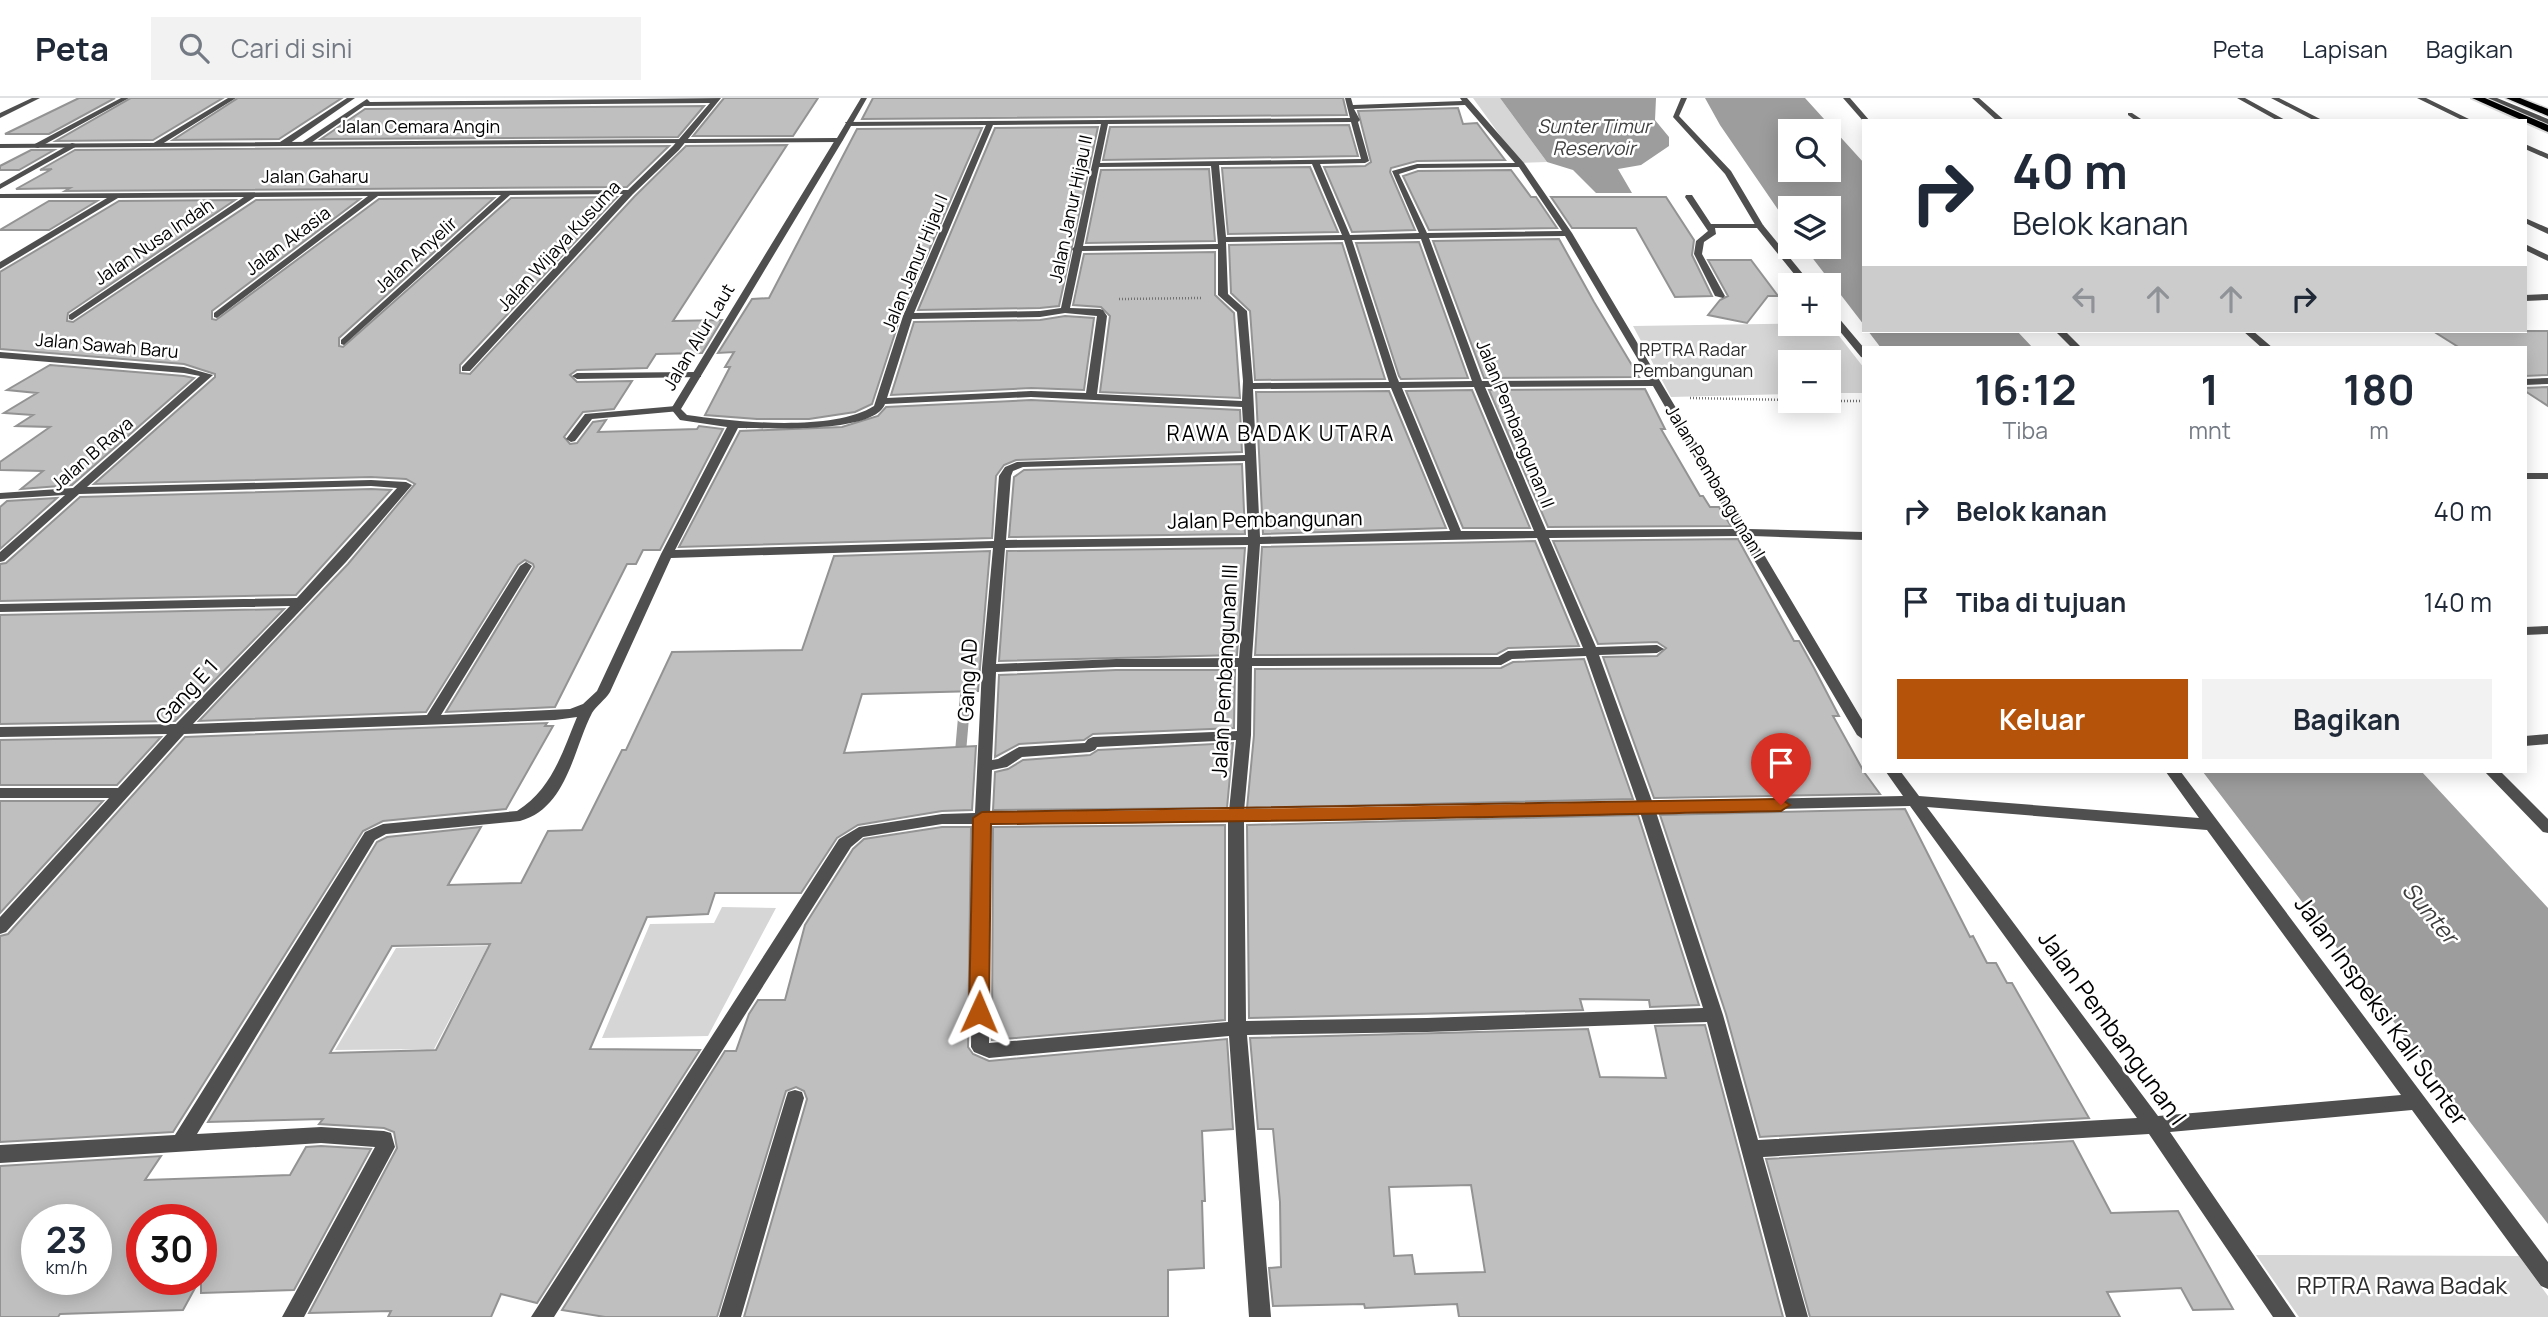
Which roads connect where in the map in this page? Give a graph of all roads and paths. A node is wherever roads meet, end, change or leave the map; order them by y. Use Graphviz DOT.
graph roads {
  1 [pos="37,98"];
  2 [pos="126,98"];
  3 [pos="233,98"];
  4 [pos="352,98"];
  5 [pos="371,98"];
  6 [pos="864,98"];
  7 [pos="1348,98"];
  8 [pos="1684,98"];
  9 [pos="1846,98"];
  10 [pos="1975,98"];
  11 [pos="2240,98"];
  12 [pos="2274,98"];
  13 [pos="2420,98"];
  14 [pos="2477,98"];
  15 [pos="2491,98"];
  16 [pos="2511,98"];
  17 [pos="717,99"];
  18 [pos="1465,100"];
  19 [pos="361,104"];
  20 [pos="1350,107"];
  21 [pos="2548,113"];
  22 [pos="2130,114"];
  23 [pos="0,116"];
  24 [pos="1865,119"];
  25 [pos="2000,119"];
  26 [pos="2138,119"];
  27 [pos="2280,119"];
  28 [pos="2317,119"];
  29 [pos="2466,119"];
  30 [pos="2525,119"];
  31 [pos="1356,120"];
  32 [pos="2527,120"];
  33 [pos="1105,122"];
  34 [pos="2548,122"];
  35 [pos="848,124"];
  36 [pos="990,124"];
  37 [pos="2548,129"];
  38 [pos="839,140"];
  39 [pos="156,144"];
  40 [pos="283,144"];
  41 [pos="305,144"];
  42 [pos="679,144"];
  43 [pos="75,145"];
  44 [pos="0,146"];
  45 [pos="35,146"];
  46 [pos="2527,147"];
  47 [pos="2548,157"];
  48 [pos="1315,162"];
  49 [pos="1215,163"];
  50 [pos="1096,165"];
  51 [pos="1521,165"];
  52 [pos="0,187"];
  53 [pos="509,192"];
  54 [pos="631,192"];
  55 [pos="254,193"];
  56 [pos="377,193"];
  57 [pos="118,194"];
  58 [pos="0,196"];
  59 [pos="1689,197"];
  60 [pos="2527,221"];
  61 [pos="1709,226"];
  62 [pos="1760,226"];
  63 [pos="2548,231"];
  64 [pos="1568,233"];
  65 [pos="1424,236"];
  66 [pos="1347,237"];
  67 [pos="1222,243"];
  68 [pos="2527,247"];
  69 [pos="1076,249"];
  70 [pos="2548,258"];
  71 [pos="0,266"];
  72 [pos="1798,273"];
  73 [pos="1720,296"];
  74 [pos="2548,297"];
  75 [pos="1223,298"];
  76 [pos="2527,298"];
  77 [pos="1067,305"];
  78 [pos="217,315"];
  79 [pos="908,316"];
  80 [pos="72,317"];
  81 [pos="1841,327"];
  82 [pos="2062,333"];
  83 [pos="2250,333"];
  84 [pos="344,342"];
  85 [pos="2075,346"];
  86 [pos="2266,346"];
  87 [pos="1862,353"];
  88 [pos="0,355"];
  89 [pos="466,369"];
  90 [pos="697,375"];
  91 [pos="577,376"];
  92 [pos="208,378"];
  93 [pos="2527,382"];
  94 [pos="2548,382"];
  95 [pos="1656,383"];
  96 [pos="1395,384"];
  97 [pos="1478,384"];
  98 [pos="1249,386"];
  99 [pos="1091,398"];
  100 [pos="1664,398"];
  101 [pos="1778,400"];
  102 [pos="881,401"];
  103 [pos="1841,401"];
  104 [pos="1862,401"];
  105 [pos="1247,404"];
  106 [pos="676,409"];
  107 [pos="872,415"];
  108 [pos="734,425"];
  109 [pos="570,439"];
  110 [pos="1251,458"];
  111 [pos="2548,475"];
  112 [pos="2527,476"];
  113 [pos="76,491"];
  114 [pos="0,496"];
  115 [pos="1745,532"];
  116 [pos="1541,534"];
  117 [pos="1457,535"];
  118 [pos="1862,537"];
  119 [pos="1253,541"];
  120 [pos="992,545"];
  121 [pos="667,555"];
  122 [pos="0,558"];
  123 [pos="526,566"];
  124 [pos="299,602"];
  125 [pos="0,608"];
  126 [pos="2548,630"];
  127 [pos="2527,631"];
  128 [pos="1657,649"];
  129 [pos="1591,652"];
  130 [pos="1245,663"];
  131 [pos="989,668"];
  132 [pos="587,709"];
  133 [pos="431,720"];
  134 [pos="180,729"];
  135 [pos="1862,732"];
  136 [pos="0,733"];
  137 [pos="1244,736"];
  138 [pos="2548,739"];
  139 [pos="2527,741"];
  140 [pos="985,766"];
  141 [pos="1894,773"];
  142 [pos="2174,773"];
  143 [pos="2493,773"];
  144 [pos="0,793"];
  145 [pos="122,793"];
  146 [pos="1916,802"];
  147 [pos="1647,809"];
  148 [pos="1236,816"];
  149 [pos="976,818"];
  150 [pos="2214,825"];
  151 [pos="2548,828"];
  152 [pos="0,929"];
  153 [pos="1714,1014"];
  154 [pos="1237,1027"];
  155 [pos="794,1097"];
  156 [pos="2417,1102"];
  157 [pos="2152,1125"];
  158 [pos="181,1143"];
  159 [pos="1751,1149"];
  160 [pos="0,1154"];
  161 [pos="2548,1279"];
  162 [pos="293,1317"];
  163 [pos="542,1317"];
  164 [pos="730,1317"];
  165 [pos="1260,1317"];
  166 [pos="1797,1317"];
  167 [pos="2285,1317"];
  1 -- 23 [label="street"];
  2 -- 45 [label="street"];
  3 -- 39 [label="street"];
  4 -- 40 [label="street"];
  5 -- 19 [label="street"];
  6 -- 35 [label="street, Jalan Alur Laut"];
  7 -- 20 [label="street"];
  8 -- 62 [label="street"];
  9 -- 24 [label="street"];
  10 -- 25 [label="street"];
  11 -- 27 [label="street"];
  12 -- 28 [label="street"];
  13 -- 29 [label="street"];
  14 -- 30 [label="highway"];
  15 -- 34 [label="street"];
  16 -- 21 [label="highway"];
  17 -- 19 [label="street"];
  17 -- 42 [label="street, Jalan Wijaya Kusuma"];
  18 -- 20 [label="street"];
  18 -- 51 [label="street, Jalan Pembangunan I"];
  19 -- 41 [label="street"];
  20 -- 31 [label="street"];
  22 -- 26 [label="street"];
  31 -- 33 [label="street"];
  31 -- 48 [label="street"];
  32 -- 37 [label="highway"];
  33 -- 36 [label="street"];
  33 -- 50 [label="street, Jalan Janur Hijau II"];
  35 -- 36 [label="street"];
  35 -- 38 [label="street, Jalan Alur Laut"];
  36 -- 79 [label="street, Jalan Janur Hijau I"];
  38 -- 42 [label="street, Jalan Cemara Angin"];
  38 -- 90 [label="street, Jalan Alur Laut"];
  39 -- 40 [label="street, Jalan Cemara Angin"];
  39 -- 43 [label="street, Jalan Cemara Angin"];
  40 -- 41 [label="street, Jalan Cemara Angin"];
  41 -- 42 [label="street, Jalan Cemara Angin"];
  42 -- 54 [label="street, Jalan Wijaya Kusuma"];
  43 -- 45 [label="street, Jalan Cemara Angin"];
  43 -- 52 [label="street"];
  44 -- 45 [label="street, Jalan Cemara Angin"];
  46 -- 47 [label="street"];
  48 -- 49 [label="street"];
  48 -- 66 [label="street"];
  49 -- 50 [label="street"];
  49 -- 67 [label="street"];
  50 -- 69 [label="street, Jalan Janur Hijau II"];
  51 -- 64 [label="street, Jalan Pembangunan I"];
  51 -- 65 [label="street, Jalan Pembangunan II"];
  53 -- 54 [label="street, Jalan Gaharu"];
  53 -- 56 [label="street, Jalan Gaharu"];
  53 -- 84 [label="street, Jalan Anyelir"];
  54 -- 89 [label="street, Jalan Wijaya Kusuma"];
  55 -- 56 [label="street, Jalan Gaharu"];
  55 -- 57 [label="street, Jalan Gaharu"];
  55 -- 80 [label="street, Jalan Nusa Indah"];
  56 -- 78 [label="street, Jalan Akasia"];
  57 -- 58 [label="street, Jalan Gaharu"];
  57 -- 71 [label="street"];
  59 -- 61 [label="street"];
  60 -- 63 [label="street"];
  61 -- 62 [label="street"];
  61 -- 73 [label="street"];
  62 -- 72 [label="street"];
  64 -- 65 [label="street"];
  64 -- 95 [label="street, Jalan Pembangunan I"];
  65 -- 66 [label="street"];
  65 -- 97 [label="street, Jalan Pembangunan II"];
  66 -- 67 [label="street"];
  66 -- 96 [label="street"];
  67 -- 69 [label="street"];
  67 -- 75 [label="street"];
  68 -- 70 [label="street"];
  69 -- 77 [label="street, Jalan Janur Hijau II"];
  74 -- 76 [label="street"];
  75 -- 77 [label="path"];
  75 -- 98 [label="street, Jalan Pembangunan III"];
  77 -- 79 [label="street, Jalan Janur Hijau II"];
  77 -- 99 [label="street"];
  79 -- 102 [label="street, Jalan Janur Hijau I"];
  81 -- 87 [label="street"];
  82 -- 85 [label="street"];
  83 -- 86 [label="street"];
  88 -- 92 [label="street, Jalan Sawah Baru"];
  90 -- 91 [label="street"];
  90 -- 106 [label="street, Jalan Alur Laut"];
  92 -- 113 [label="street, Jalan B Raya"];
  93 -- 94 [label="street"];
  95 -- 97 [label="street"];
  95 -- 100 [label="street, Jalan Pembangunan I"];
  96 -- 97 [label="street"];
  96 -- 98 [label="street"];
  96 -- 117 [label="street"];
  97 -- 116 [label="street, Jalan Pembangunan II"];
  98 -- 105 [label="street, Jalan Pembangunan III"];
  99 -- 102 [label="street"];
  99 -- 105 [label="street"];
  100 -- 101 [label="path"];
  100 -- 115 [label="street, Jalan Pembangunan I"];
  102 -- 107 [label="street, Jalan Janur Hijau I"];
  103 -- 104 [label="path"];
  105 -- 110 [label="street, Jalan Pembangunan III"];
  106 -- 108 [label="street, Jalan Alur Laut"];
  106 -- 109 [label="street"];
  107 -- 108 [label="street, Jalan Alur Laut"];
  108 -- 121 [label="street"];
  110 -- 119 [label="street, Jalan Pembangunan III"];
  110 -- 120 [label="street, Gang AD"];
  111 -- 112 [label="street"];
  113 -- 114 [label="street"];
  113 -- 122 [label="street, Jalan B Raya"];
  113 -- 124 [label="street, Gang E 1"];
  115 -- 116 [label="street, Jalan Pembangunan"];
  115 -- 118 [label="street, Jalan Pembangunan"];
  115 -- 135 [label="street, Jalan Pembangunan I"];
  116 -- 117 [label="street, Jalan Pembangunan"];
  116 -- 129 [label="street, Jalan Pembangunan II"];
  117 -- 119 [label="street, Jalan Pembangunan"];
  119 -- 120 [label="street, Jalan Pembangunan"];
  119 -- 130 [label="street, Jalan Pembangunan III"];
  120 -- 121 [label="street, Jalan Pembangunan"];
  120 -- 131 [label="street, Gang AD"];
  121 -- 132 [label="street"];
  123 -- 133 [label="street"];
  124 -- 125 [label="street"];
  124 -- 134 [label="street, Gang E 1"];
  126 -- 127 [label="street"];
  128 -- 129 [label="street"];
  129 -- 130 [label="street"];
  129 -- 147 [label="street, Jalan Pembangunan II"];
  130 -- 131 [label="street"];
  130 -- 137 [label="street, Jalan Pembangunan III"];
  131 -- 140 [label="street, Gang AD"];
  132 -- 133 [label="street"];
  132 -- 158 [label="street"];
  133 -- 134 [label="street"];
  134 -- 136 [label="street"];
  134 -- 145 [label="street, Gang E 1"];
  137 -- 140 [label="street"];
  137 -- 148 [label="street, Jalan Pembangunan III"];
  138 -- 139 [label="street"];
  140 -- 149 [label="street, Gang AD"];
  141 -- 146 [label="street, Jalan Pembangunan I"];
  142 -- 150 [label="street, Jalan Inspeksi Kali Sunter"];
  143 -- 151 [label="street"];
  144 -- 145 [label="street"];
  145 -- 152 [label="street, Gang E 1"];
  146 -- 147 [label="street"];
  146 -- 150 [label="street"];
  146 -- 157 [label="street, Jalan Pembangunan I"];
  147 -- 148 [label="street"];
  147 -- 153 [label="street, Jalan Pembangunan II"];
  148 -- 149 [label="street"];
  148 -- 154 [label="street, Jalan Pembangunan III"];
  149 -- 154 [label="street, Gang AD"];
  149 -- 163 [label="street"];
  150 -- 156 [label="street, Jalan Inspeksi Kali Sunter"];
  153 -- 154 [label="street"];
  153 -- 159 [label="street, Jalan Pembangunan II"];
  154 -- 165 [label="street, Jalan Pembangunan III"];
  155 -- 164 [label="street"];
  156 -- 157 [label="street"];
  156 -- 161 [label="street, Jalan Inspeksi Kali Sunter"];
  157 -- 159 [label="street"];
  157 -- 167 [label="street, Jalan Pembangunan I"];
  158 -- 160 [label="street"];
  158 -- 162 [label="street"];
  159 -- 166 [label="street, Jalan Pembangunan II"];
}
